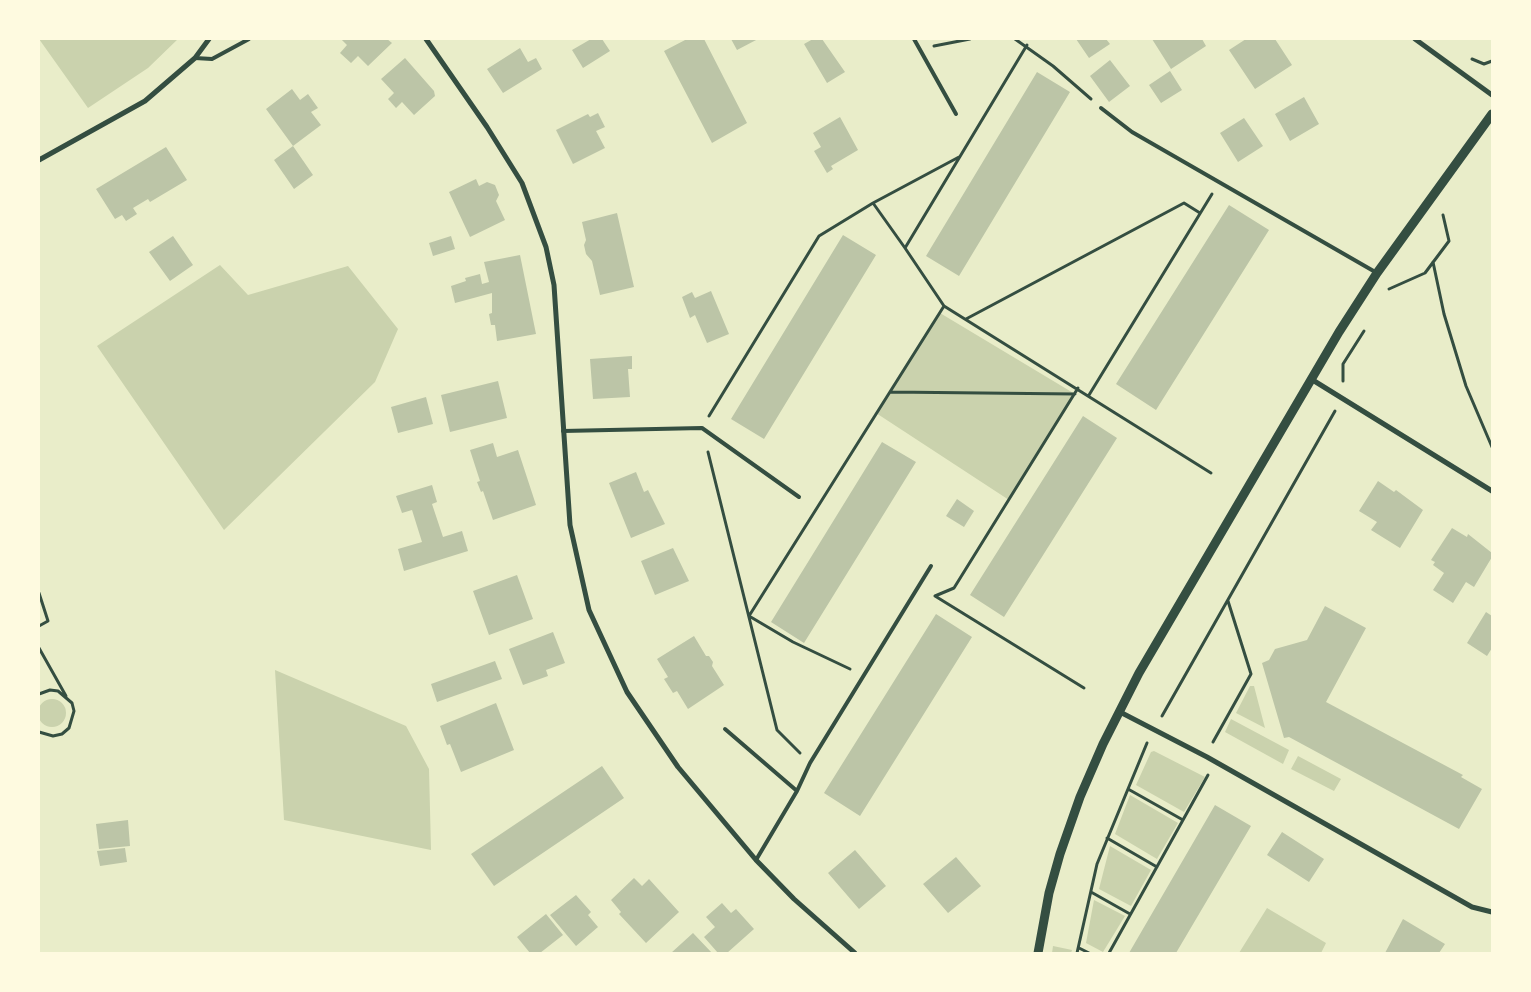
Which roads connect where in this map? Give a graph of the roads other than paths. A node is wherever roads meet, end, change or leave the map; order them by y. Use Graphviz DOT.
graph roads {
  1 [pos="209,39"];
  2 [pos="249,39"];
  3 [pos="426,39"];
  4 [pos="914,39"];
  5 [pos="1415,39"];
  6 [pos="195,58"];
  7 [pos="1492,95"];
  8 [pos="1101,108"];
  9 [pos="956,114"];
  10 [pos="1492,114"];
  11 [pos="39,160"];
  12 [pos="1377,273"];
  13 [pos="1311,379"];
  14 [pos="563,431"];
  15 [pos="1492,491"];
  16 [pos="799,496"];
  17 [pos="931,566"];
  18 [pos="1120,712"];
  19 [pos="725,729"];
  20 [pos="797,791"];
  21 [pos="756,860"];
  22 [pos="1492,912"];
  23 [pos="855,953"];
  24 [pos="1038,953"];
  1 -- 6 [label="street"];
  2 -- 6 [label="lane"];
  3 -- 14 [label="street"];
  4 -- 9 [label="lane"];
  5 -- 7 [label="street"];
  6 -- 11 [label="street"];
  8 -- 12 [label="lane"];
  10 -- 12 [label="street"];
  12 -- 13 [label="street"];
  13 -- 15 [label="street"];
  13 -- 18 [label="street"];
  14 -- 16 [label="lane"];
  14 -- 21 [label="street"];
  17 -- 20 [label="lane"];
  18 -- 22 [label="street"];
  18 -- 24 [label="street"];
  19 -- 20 [label="lane"];
  20 -- 21 [label="lane"];
  21 -- 23 [label="street"];
}
